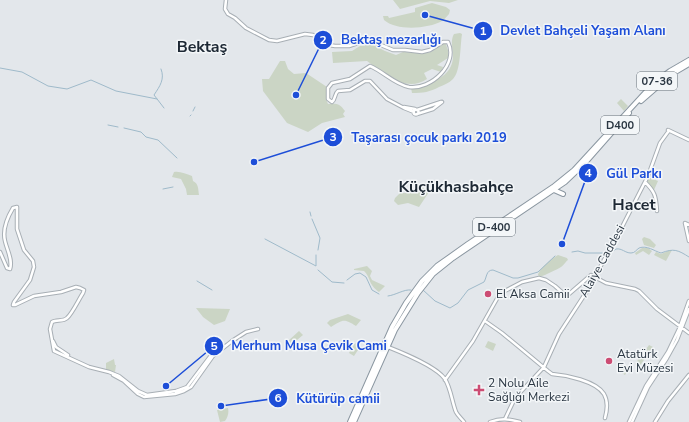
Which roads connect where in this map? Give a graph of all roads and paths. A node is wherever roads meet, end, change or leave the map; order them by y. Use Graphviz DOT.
graph roads {
  1 [pos="226,0"];
  2 [pos="688,61"];
  3 [pos="641,100"];
  4 [pos="633,105"];
  5 [pos="416,110"];
  6 [pos="689,140"];
  7 [pos="645,182"];
  8 [pos="552,190"];
  9 [pos="563,194"];
  10 [pos="657,211"];
  11 [pos="685,223"];
  12 [pos="688,226"];
  13 [pos="689,241"];
  14 [pos="0,252"];
  15 [pos="594,277"];
  16 [pos="689,302"];
  17 [pos="689,309"];
  18 [pos="485,321"];
  19 [pos="51,325"];
  20 [pos="681,327"];
  21 [pos="258,329"];
  22 [pos="689,333"];
  23 [pos="387,347"];
  24 [pos="58,348"];
  25 [pos="53,349"];
  26 [pos="57,352"];
  27 [pos="75,360"];
  28 [pos="544,367"];
  29 [pos="689,375"];
  30 [pos="445,380"];
  31 [pos="605,418"];
  32 [pos="505,419"];
  33 [pos="353,421"];
  34 [pos="464,422"];
  35 [pos="490,422"];
  36 [pos="520,422"];
  37 [pos="629,422"];
  38 [pos="632,422"];
  39 [pos="655,422"];
  1 -- 5 [label="street"];
  2 -- 3 [label="highway, 07-36"];
  2 -- 4 [label="highway, D400"];
  3 -- 8 [label="highway, D400"];
  4 -- 8 [label="highway, D-400"];
  5 -- 5 [label="street"];
  6 -- 7 [label="street, Alaiye Caddesi"];
  7 -- 10 [label="street"];
  7 -- 15 [label="street, Alaiye Caddesi"];
  8 -- 9 [label="highway"];
  8 -- 23 [label="highway, D-400"];
  8 -- 33 [label="highway, D-400"];
  11 -- 12 [label="street"];
  12 -- 13 [label="street"];
  14 -- 19 [label="street"];
  15 -- 18 [label="street"];
  15 -- 20 [label="street"];
  15 -- 28 [label="street, Alaiye Caddesi"];
  16 -- 20 [label="street"];
  17 -- 20 [label="street"];
  18 -- 28 [label="street"];
  18 -- 30 [label="street"];
  19 -- 24 [label="street"];
  19 -- 25 [label="street"];
  20 -- 22 [label="street"];
  20 -- 37 [label="street"];
  20 -- 38 [label="street"];
  21 -- 27 [label="street"];
  23 -- 30 [label="street"];
  23 -- 33 [label="highway, D-400"];
  24 -- 25 [label="street"];
  24 -- 26 [label="street"];
  24 -- 27 [label="street"];
  25 -- 26 [label="street"];
  26 -- 27 [label="street"];
  28 -- 31 [label="street"];
  28 -- 32 [label="street, Alaiye Caddesi"];
  29 -- 39 [label="street"];
  30 -- 34 [label="street"];
  32 -- 35 [label="street"];
  32 -- 36 [label="street"];
}
